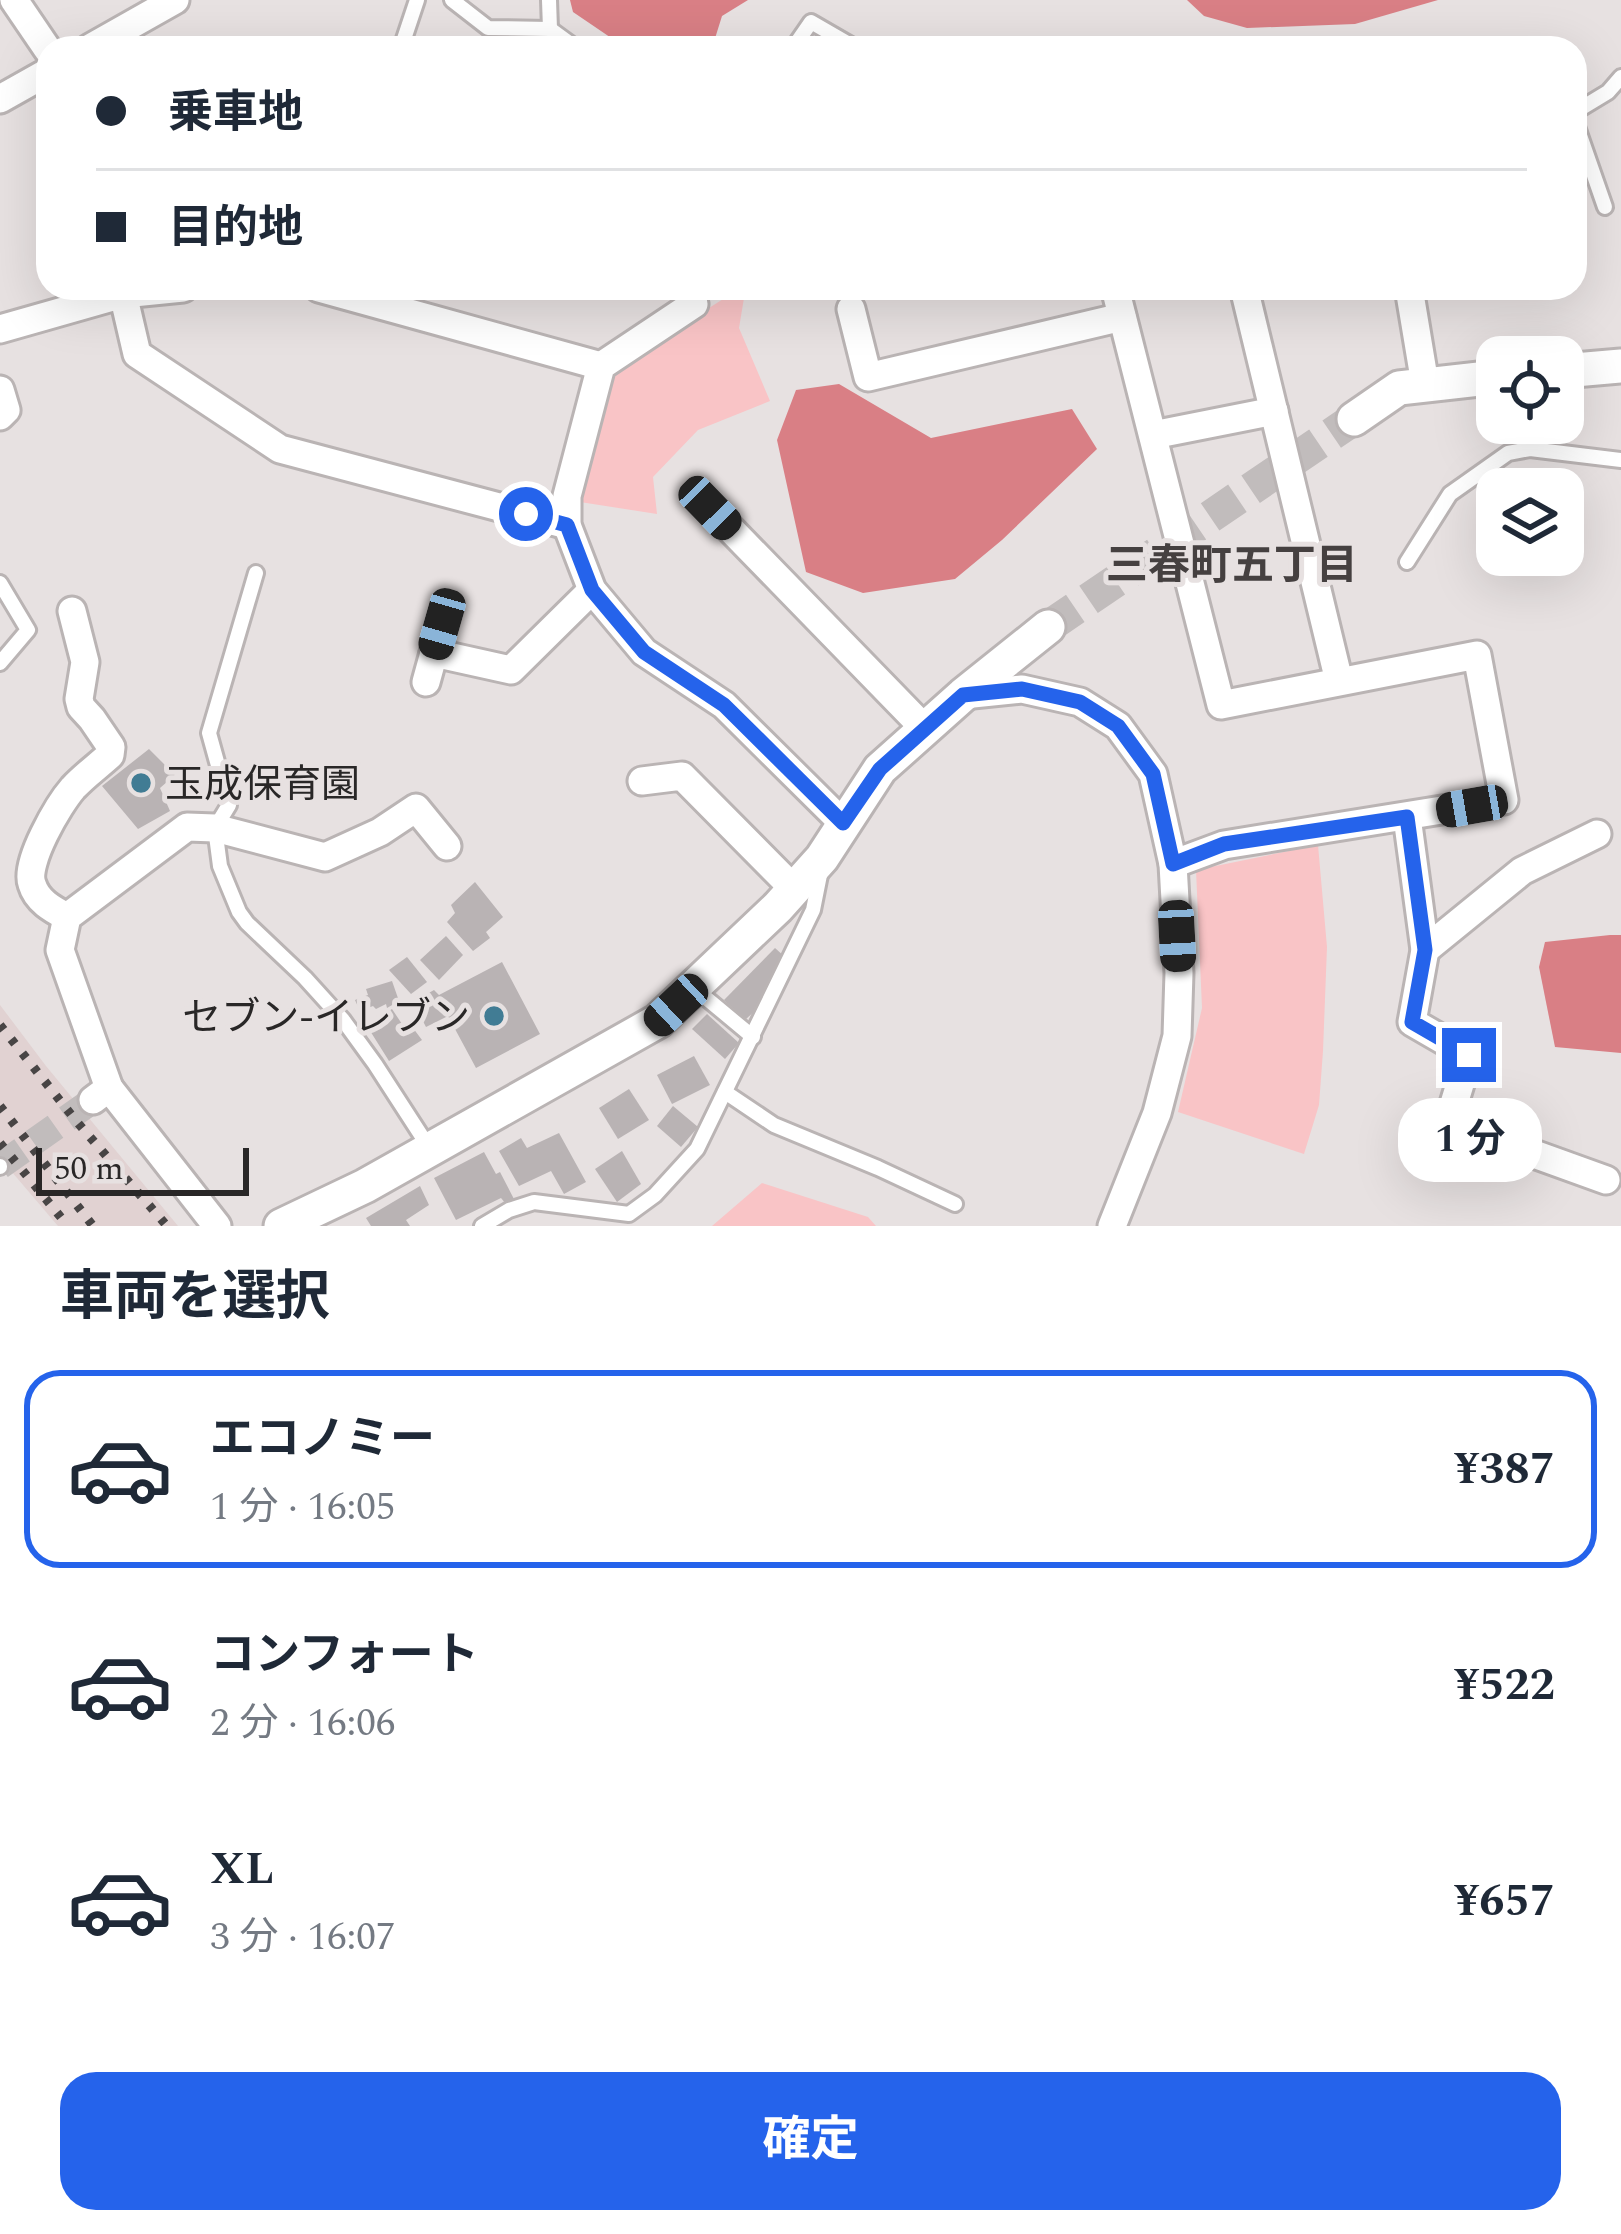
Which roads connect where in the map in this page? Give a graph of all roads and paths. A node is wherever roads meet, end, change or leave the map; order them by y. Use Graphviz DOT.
graph roads {
  1 [pos="14,0"];
  2 [pos="175,0"];
  3 [pos="417,0"];
  4 [pos="452,0"];
  5 [pos="549,0"];
  6 [pos="550,29"];
  7 [pos="38,36"];
  8 [pos="111,36"];
  9 [pos="404,36"];
  10 [pos="560,36"];
  11 [pos="801,36"];
  12 [pos="835,36"];
  13 [pos="1621,76"];
  14 [pos="36,79"];
  15 [pos="0,99"];
  16 [pos="1587,107"];
  17 [pos="1587,152"];
  18 [pos="1605,207"];
  19 [pos="101,300"];
  20 [pos="124,300"];
  21 [pos="363,300"];
  22 [pos="1118,300"];
  23 [pos="1247,300"];
  24 [pos="1410,300"];
  25 [pos="694,304"];
  26 [pos="851,309"];
  27 [pos="1122,316"];
  28 [pos="0,329"];
  29 [pos="601,365"];
  30 [pos="1621,366"];
  31 [pos="1584,369"];
  32 [pos="1476,379"];
  33 [pos="1425,384"];
  34 [pos="0,390"];
  35 [pos="1274,411"];
  36 [pos="0,416"];
  37 [pos="1354,419"];
  38 [pos="1153,435"];
  39 [pos="1621,460"];
  40 [pos="710,508"];
  41 [pos="567,525"];
  42 [pos="1407,562"];
  43 [pos="256,574"];
  44 [pos="0,583"];
  45 [pos="592,590"];
  46 [pos="72,611"];
  47 [pos="442,624"];
  48 [pos="1048,627"];
  49 [pos="434,653"];
  50 [pos="0,663"];
  51 [pos="1339,681"];
  52 [pos="426,682"];
  53 [pos="963,695"];
  54 [pos="925,729"];
  55 [pos="642,781"];
  56 [pos="1407,817"];
  57 [pos="843,823"];
  58 [pos="215,828"];
  59 [pos="1597,834"];
  60 [pos="447,846"];
  61 [pos="823,858"];
  62 [pos="1173,864"];
  63 [pos="794,890"];
  64 [pos="67,917"];
  65 [pos="1425,950"];
  66 [pos="694,988"];
  67 [pos="753,1037"];
  68 [pos="724,1092"];
  69 [pos="430,1149"];
  70 [pos="1606,1180"];
  71 [pos="955,1204"];
  72 [pos="217,1226"];
  73 [pos="280,1226"];
  74 [pos="482,1226"];
  75 [pos="1112,1226"];
  1 -- 7 [label="street"];
  2 -- 8 [label="street"];
  3 -- 9 [label="lane"];
  4 -- 6 [label="lane"];
  5 -- 6 [label="lane"];
  6 -- 10 [label="lane"];
  11 -- 12 [label="lane"];
  13 -- 16 [label="lane"];
  14 -- 15 [label="street"];
  17 -- 18 [label="lane"];
  19 -- 28 [label="street"];
  20 -- 41 [label="street"];
  21 -- 29 [label="street"];
  22 -- 27 [label="street"];
  23 -- 35 [label="street"];
  24 -- 33 [label="street"];
  25 -- 29 [label="street"];
  26 -- 27 [label="street"];
  27 -- 38 [label="street"];
  29 -- 41 [label="street"];
  30 -- 31 [label="street"];
  32 -- 33 [label="street"];
  33 -- 37 [label="street"];
  34 -- 36 [label="street"];
  35 -- 38 [label="street"];
  35 -- 51 [label="street"];
  38 -- 51 [label="street"];
  39 -- 42 [label="lane"];
  40 -- 54 [label="street"];
  41 -- 45 [label="street"];
  43 -- 58 [label="lane"];
  44 -- 50 [label="lane"];
  45 -- 49 [label="street"];
  45 -- 57 [label="street"];
  46 -- 64 [label="street"];
  47 -- 49 [label="street"];
  48 -- 53 [label="street"];
  49 -- 52 [label="street"];
  51 -- 56 [label="street"];
  53 -- 54 [label="street"];
  53 -- 62 [label="street"];
  54 -- 57 [label="street"];
  55 -- 63 [label="street"];
  56 -- 62 [label="street"];
  56 -- 65 [label="street"];
  57 -- 61 [label="street"];
  58 -- 60 [label="street"];
  58 -- 64 [label="street"];
  58 -- 69 [label="lane"];
  59 -- 65 [label="street"];
  61 -- 63 [label="street"];
  61 -- 67 [label="lane"];
  62 -- 75 [label="street"];
  63 -- 66 [label="street"];
  64 -- 72 [label="street"];
  65 -- 70 [label="street"];
  66 -- 67 [label="lane"];
  66 -- 69 [label="street"];
  67 -- 68 [label="lane"];
  68 -- 71 [label="lane"];
  68 -- 74 [label="lane"];
  69 -- 73 [label="street"];
}
